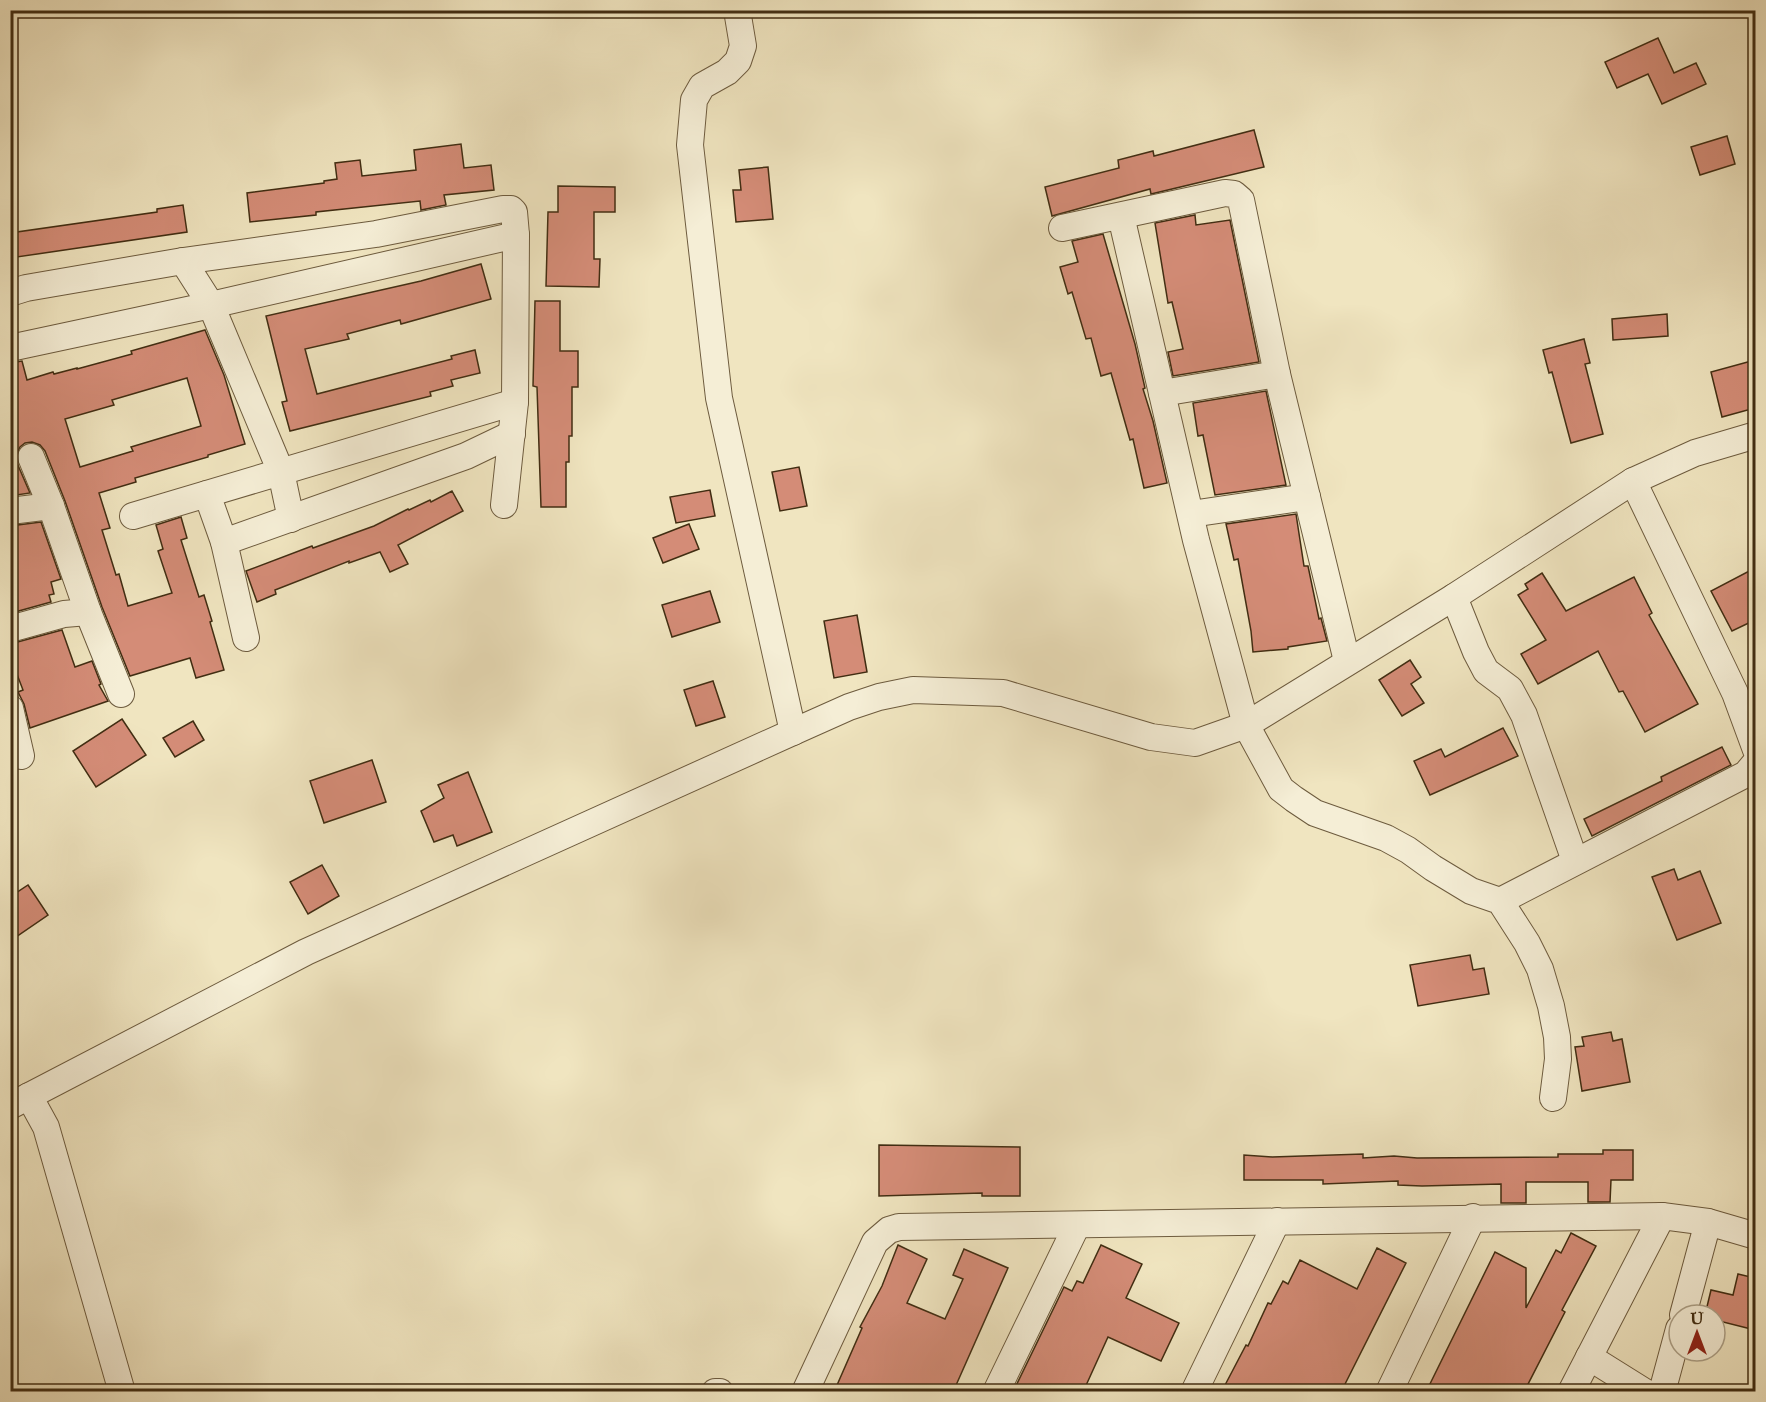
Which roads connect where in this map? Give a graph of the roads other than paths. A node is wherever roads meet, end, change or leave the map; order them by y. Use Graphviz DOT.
graph roads {
  1 [pos="737,10"];
  2 [pos="1121,216"];
  3 [pos="1062,228"];
  4 [pos="376,234"];
  5 [pos="516,235"];
  6 [pos="258,251"];
  7 [pos="183,261"];
  8 [pos="378,266"];
  9 [pos="272,291"];
  10 [pos="10,293"];
  11 [pos="211,305"];
  12 [pos="10,348"];
  13 [pos="1277,374"];
  14 [pos="1162,393"];
  15 [pos="515,402"];
  16 [pos="458,418"];
  17 [pos="512,434"];
  18 [pos="1755,435"];
  19 [pos="466,456"];
  20 [pos="31,457"];
  21 [pos="281,472"];
  22 [pos="1633,482"];
  23 [pos="207,494"];
  24 [pos="1307,497"];
  25 [pos="504,505"];
  26 [pos="51,506"];
  27 [pos="10,512"];
  28 [pos="1191,514"];
  29 [pos="133,516"];
  30 [pos="291,519"];
  31 [pos="224,542"];
  32 [pos="1454,597"];
  33 [pos="88,612"];
  34 [pos="10,629"];
  35 [pos="246,638"];
  36 [pos="1347,661"];
  37 [pos="121,694"];
  38 [pos="10,708"];
  39 [pos="1246,724"];
  40 [pos="793,732"];
  41 [pos="1755,750"];
  42 [pos="21,756"];
  43 [pos="1755,762"];
  44 [pos="1575,861"];
  45 [pos="1500,901"];
  46 [pos="1553,1098"];
  47 [pos="20,1101"];
  48 [pos="1662,1216"];
  49 [pos="1473,1217"];
  50 [pos="1277,1221"];
  51 [pos="1708,1222"];
  52 [pos="1077,1225"];
  53 [pos="1755,1236"];
  54 [pos="1686,1303"];
  55 [pos="1589,1357"];
  56 [pos="1670,1363"];
  57 [pos="122,1392"];
  58 [pos="805,1392"];
  59 [pos="996,1392"];
  60 [pos="1194,1392"];
  61 [pos="1389,1392"];
  62 [pos="1571,1392"];
  63 [pos="1644,1392"];
  64 [pos="1662,1392"];
  1 -- 40 [label="street"];
  2 -- 3 [label="street"];
  2 -- 13 [label="street"];
  2 -- 14 [label="street"];
  4 -- 5 [label="street"];
  4 -- 6 [label="street"];
  4 -- 8 [label="street"];
  5 -- 8 [label="street"];
  5 -- 15 [label="street"];
  6 -- 7 [label="street"];
  6 -- 9 [label="street"];
  7 -- 10 [label="street"];
  7 -- 11 [label="street"];
  8 -- 9 [label="street"];
  9 -- 11 [label="street"];
  11 -- 12 [label="street"];
  11 -- 21 [label="street"];
  13 -- 14 [label="street"];
  13 -- 24 [label="street"];
  14 -- 28 [label="street"];
  15 -- 16 [label="street"];
  15 -- 17 [label="street"];
  16 -- 19 [label="street"];
  16 -- 21 [label="street"];
  17 -- 19 [label="street"];
  17 -- 25 [label="street"];
  18 -- 22 [label="street"];
  19 -- 30 [label="street"];
  20 -- 26 [label="street"];
  21 -- 23 [label="street"];
  21 -- 30 [label="street"];
  22 -- 32 [label="street"];
  22 -- 41 [label="street"];
  23 -- 29 [label="street"];
  23 -- 31 [label="street"];
  24 -- 28 [label="street"];
  24 -- 36 [label="street"];
  26 -- 27 [label="street"];
  26 -- 33 [label="street"];
  28 -- 39 [label="street"];
  30 -- 31 [label="street"];
  31 -- 35 [label="street"];
  32 -- 36 [label="street"];
  32 -- 44 [label="street"];
  33 -- 34 [label="street"];
  33 -- 37 [label="street"];
  36 -- 39 [label="street"];
  38 -- 42 [label="street"];
  39 -- 40 [label="street"];
  39 -- 45 [label="street"];
  40 -- 47 [label="street"];
  43 -- 44 [label="street"];
  44 -- 45 [label="street"];
  45 -- 46 [label="street"];
  47 -- 57 [label="street"];
  48 -- 49 [label="street"];
  48 -- 51 [label="street"];
  48 -- 55 [label="street"];
  49 -- 50 [label="street"];
  49 -- 61 [label="street"];
  50 -- 52 [label="street"];
  50 -- 60 [label="street"];
  51 -- 53 [label="street"];
  51 -- 54 [label="street"];
  52 -- 58 [label="street"];
  52 -- 59 [label="street"];
  55 -- 62 [label="street"];
  55 -- 63 [label="street"];
  56 -- 64 [label="street"];
}
